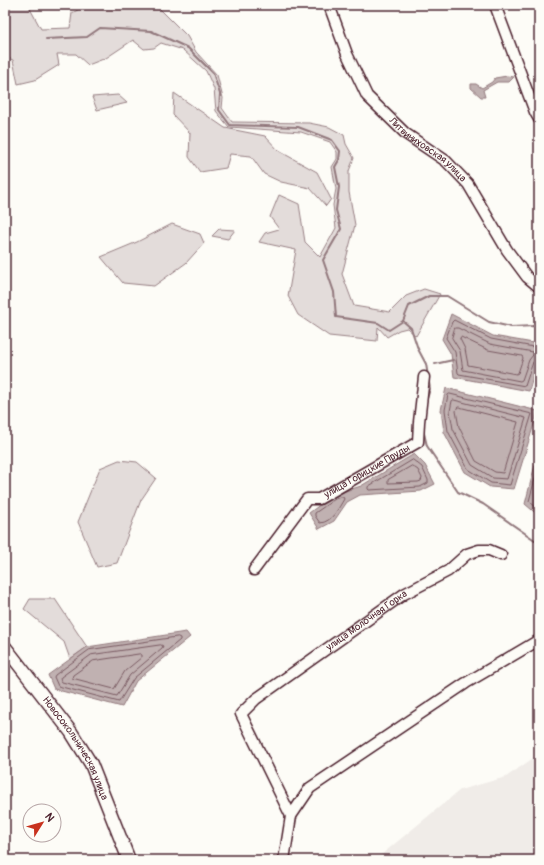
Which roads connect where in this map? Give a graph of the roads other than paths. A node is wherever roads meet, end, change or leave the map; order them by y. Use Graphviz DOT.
graph roads {
  1 [pos="329,5"];
  2 [pos="496,5"];
  3 [pos="539,119"];
  4 [pos="539,287"];
  5 [pos="424,377"];
  6 [pos="501,555"];
  7 [pos="254,570"];
  8 [pos="539,640"];
  9 [pos="5,647"];
  10 [pos="291,816"];
  11 [pos="129,860"];
  12 [pos="284,860"];
  1 -- 4 [label="street, Литвиниховская улица"];
  2 -- 3 [label="street"];
  5 -- 7 [label="street, улица Горицкие Пруды"];
  6 -- 10 [label="street, улица Молочная Горка"];
  8 -- 10 [label="street"];
  9 -- 11 [label="main road, Новосокольническая улица"];
  10 -- 12 [label="street"];
}
